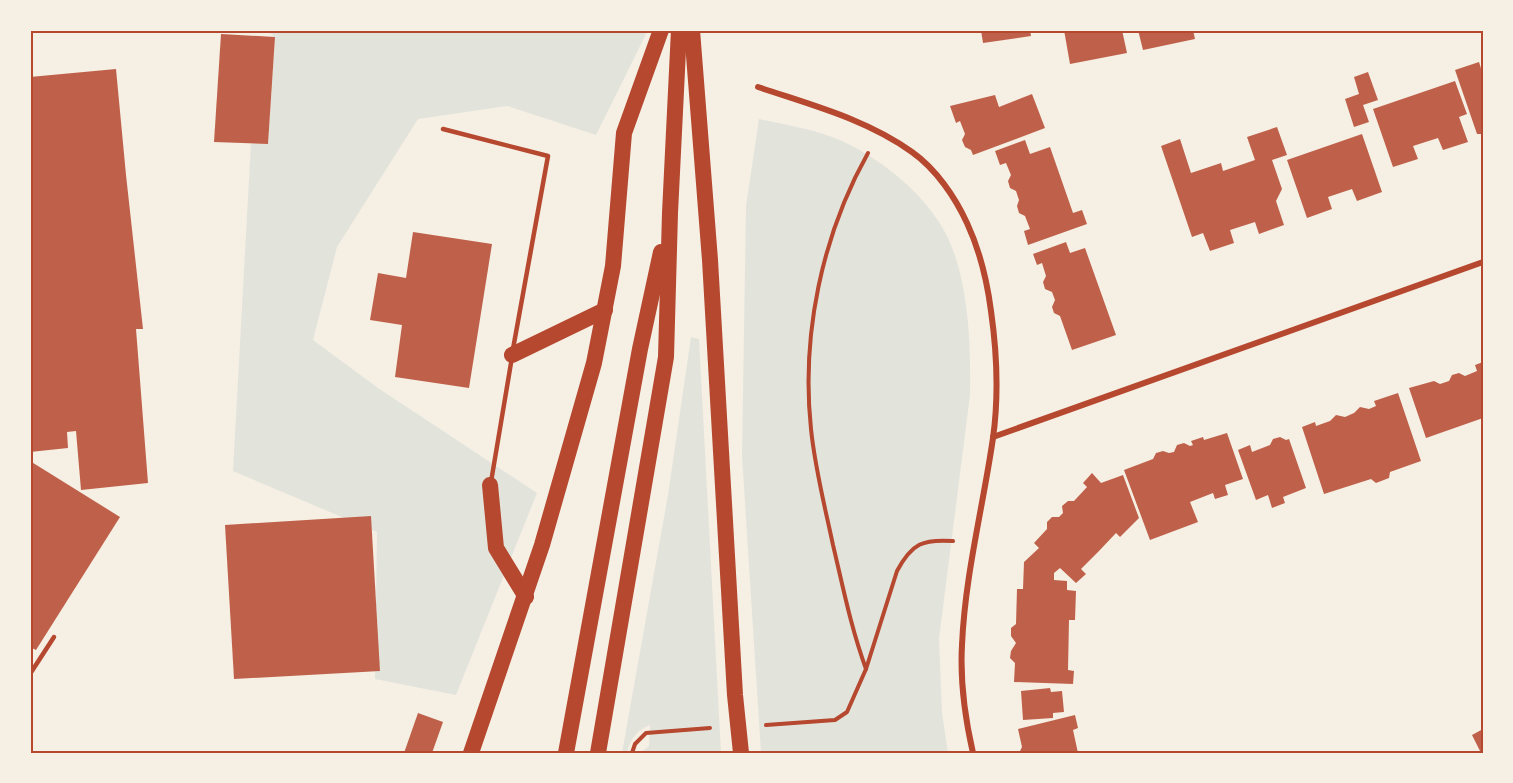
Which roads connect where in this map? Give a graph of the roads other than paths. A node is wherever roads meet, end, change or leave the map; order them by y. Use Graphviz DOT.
graph roads {
  1 [pos="661,30"];
  2 [pos="679,30"];
  3 [pos="692,30"];
  4 [pos="758,87"];
  5 [pos="443,129"];
  6 [pos="670,213"];
  7 [pos="1483,262"];
  8 [pos="605,310"];
  9 [pos="512,356"];
  10 [pos="993,437"];
  11 [pos="490,485"];
  12 [pos="526,597"];
  13 [pos="54,638"];
  14 [pos="30,674"];
  15 [pos="471,753"];
  16 [pos="566,753"];
  17 [pos="597,753"];
  18 [pos="741,753"];
  19 [pos="973,753"];
  1 -- 8 [label="highway"];
  2 -- 6 [label="highway"];
  3 -- 18 [label="highway"];
  4 -- 10 [label="street"];
  5 -- 9 [label="lane"];
  6 -- 16 [label="highway"];
  6 -- 17 [label="highway"];
  7 -- 10 [label="street"];
  8 -- 9 [label="highway"];
  8 -- 12 [label="highway"];
  9 -- 11 [label="lane"];
  10 -- 19 [label="street"];
  11 -- 12 [label="highway"];
  12 -- 15 [label="highway"];
  13 -- 14 [label="lane"];
}
